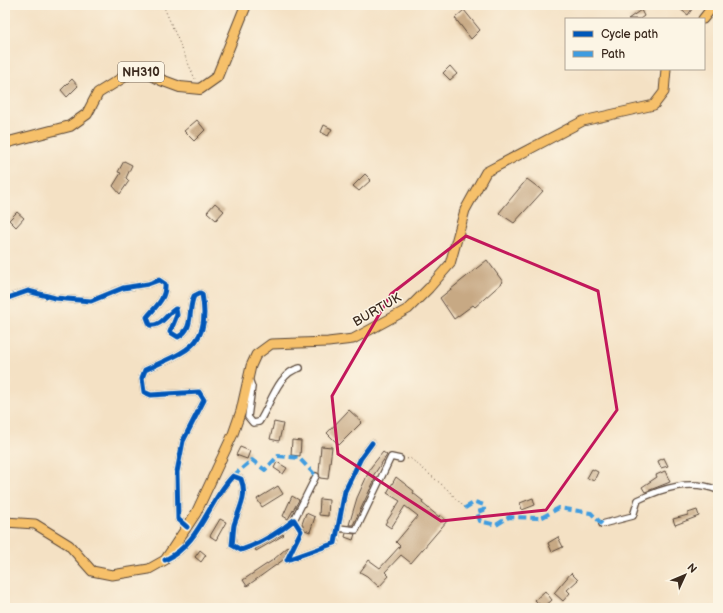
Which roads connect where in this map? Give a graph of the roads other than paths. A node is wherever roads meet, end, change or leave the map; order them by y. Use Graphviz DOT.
graph roads {
  1 [pos="246,5"];
  2 [pos="714,5"];
  3 [pos="704,18"];
  4 [pos="666,70"];
  5 [pos="5,143"];
  6 [pos="5,299"];
  7 [pos="300,368"];
  8 [pos="247,378"];
  9 [pos="372,443"];
  10 [pos="400,459"];
  11 [pos="316,476"];
  12 [pos="718,490"];
  13 [pos="294,520"];
  14 [pos="5,522"];
  15 [pos="602,524"];
  16 [pos="187,527"];
  17 [pos="338,528"];
  18 [pos="165,560"];
  1 -- 5 [label="highway, NH310"];
  2 -- 3 [label="main road"];
  4 -- 8 [label="main road, BURTUK"];
  6 -- 16 [label="street"];
  7 -- 8 [label="street"];
  8 -- 16 [label="main road, BURTUK"];
  9 -- 17 [label="street"];
  10 -- 17 [label="street"];
  11 -- 13 [label="street"];
  12 -- 15 [label="street"];
  13 -- 17 [label="street"];
  13 -- 18 [label="street"];
  14 -- 18 [label="main road"];
  16 -- 18 [label="main road, BURTUK"];
}
